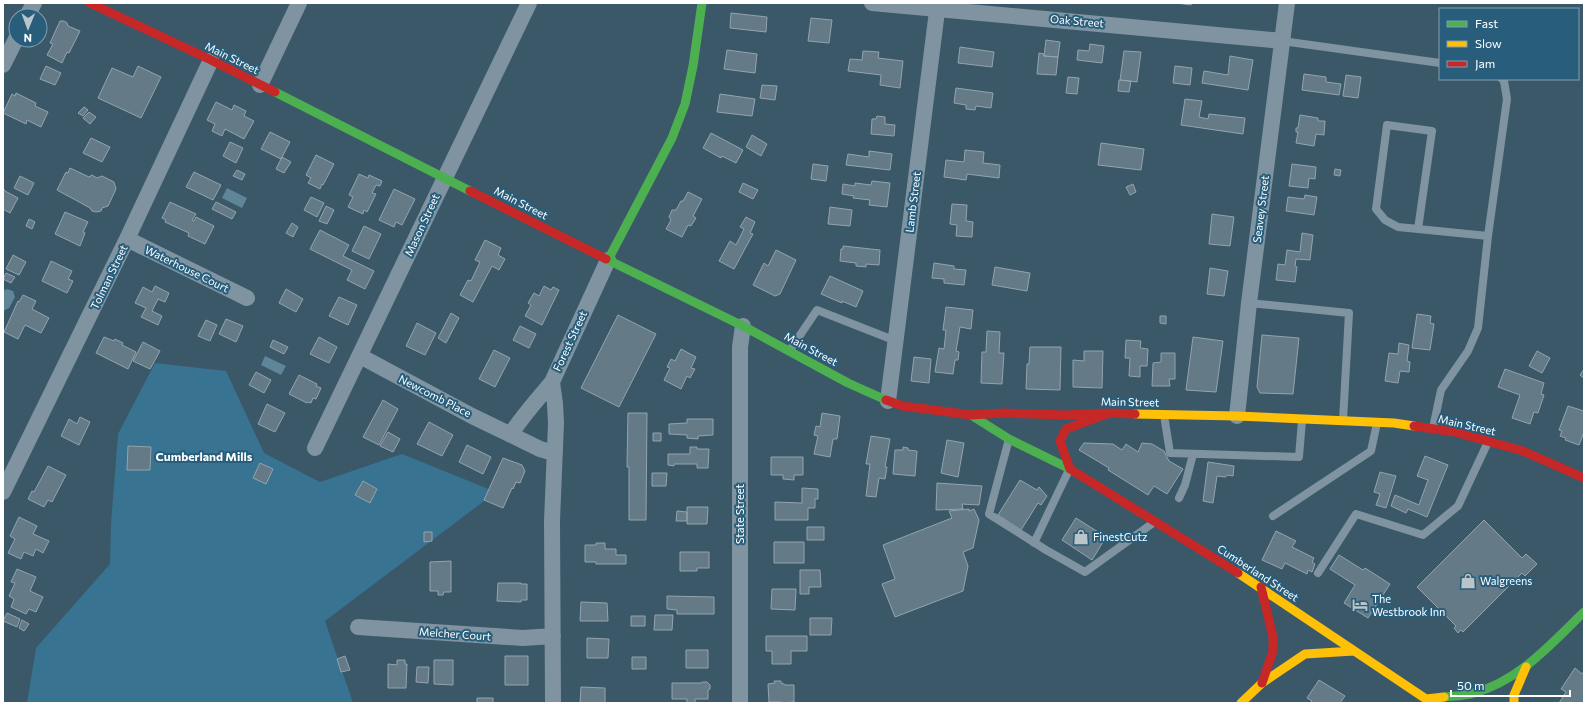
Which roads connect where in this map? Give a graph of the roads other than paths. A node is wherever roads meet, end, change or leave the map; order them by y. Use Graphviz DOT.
graph roads {
  1 [pos="90,3"];
  2 [pos="299,3"];
  3 [pos="529,3"];
  4 [pos="702,3"];
  5 [pos="872,3"];
  6 [pos="1287,3"];
  7 [pos="938,6"];
  8 [pos="1282,41"];
  9 [pos="12,48"];
  10 [pos="211,60"];
  11 [pos="1439,63"];
  12 [pos="3,65"];
  13 [pos="1503,80"];
  14 [pos="260,85"];
  15 [pos="444,178"];
  16 [pos="1418,229"];
  17 [pos="1488,236"];
  18 [pos="127,239"];
  19 [pos="608,260"];
  20 [pos="247,298"];
  21 [pos="1249,303"];
  22 [pos="743,326"];
  23 [pos="896,341"];
  24 [pos="790,351"];
  25 [pos="360,356"];
  26 [pos="552,382"];
  27 [pos="888,401"];
  28 [pos="1109,413"];
  29 [pos="1164,414"];
  30 [pos="971,415"];
  31 [pos="1237,416"];
  32 [pos="1302,419"];
  33 [pos="1343,420"];
  34 [pos="1377,422"];
  35 [pos="1433,429"];
  36 [pos="511,434"];
  37 [pos="1009,439"];
  38 [pos="1488,441"];
  39 [pos="315,448"];
  40 [pos="554,453"];
  41 [pos="1193,454"];
  42 [pos="1070,468"];
  43 [pos="1584,478"];
  44 [pos="3,492"];
  45 [pos="1179,498"];
  46 [pos="1273,516"];
  47 [pos="1156,522"];
  48 [pos="1034,543"];
  49 [pos="1318,573"];
  50 [pos="1260,587"];
  51 [pos="1584,612"];
  52 [pos="358,627"];
  53 [pos="553,636"];
  54 [pos="1354,650"];
  55 [pos="1526,667"];
  56 [pos="1262,683"];
  57 [pos="1428,701"];
  58 [pos="553,703"];
  59 [pos="740,703"];
  60 [pos="1241,703"];
  61 [pos="1514,703"];
  1 -- 10 [label="main road, Main Street"];
  2 -- 14 [label="street"];
  3 -- 15 [label="street, Mason Street"];
  4 -- 19 [label="main road, Forest Street"];
  5 -- 7 [label="street, Oak Street"];
  6 -- 8 [label="street, Seavey Street"];
  7 -- 8 [label="street, Oak Street"];
  7 -- 23 [label="street, Lamb Street"];
  8 -- 11 [label="lane"];
  8 -- 21 [label="street, Seavey Street"];
  9 -- 12 [label="street"];
  10 -- 14 [label="main road, Main Street"];
  10 -- 18 [label="street, Tolman Street"];
  13 -- 17 [label="lane"];
  14 -- 15 [label="main road, Main Street"];
  15 -- 19 [label="main road, Main Street"];
  15 -- 25 [label="street, Mason Street"];
  16 -- 16 [label="lane"];
  16 -- 17 [label="lane"];
  17 -- 35 [label="lane"];
  18 -- 20 [label="street, Waterhouse Court"];
  18 -- 44 [label="street, Tolman Street"];
  19 -- 22 [label="main road, Main Street"];
  19 -- 26 [label="street, Forest Street"];
  21 -- 31 [label="street, Seavey Street"];
  21 -- 33 [label="lane"];
  22 -- 24 [label="main road, Main Street"];
  22 -- 59 [label="street, State Street"];
  23 -- 24 [label="lane"];
  23 -- 27 [label="street, Lamb Street"];
  24 -- 27 [label="main road, Main Street"];
  25 -- 36 [label="street, Newcomb Place"];
  25 -- 39 [label="street, Mason Street"];
  26 -- 36 [label="street"];
  26 -- 40 [label="street, Forest Street"];
  27 -- 30 [label="main road, Main Street"];
  28 -- 29 [label="main road, Main Street"];
  28 -- 30 [label="main road, Main Street"];
  28 -- 42 [label="main road"];
  29 -- 31 [label="main road, Main Street"];
  29 -- 41 [label="lane"];
  30 -- 37 [label="main road, Cumberland Street"];
  31 -- 32 [label="main road, Main Street"];
  32 -- 33 [label="main road, Main Street"];
  32 -- 41 [label="lane"];
  33 -- 34 [label="main road, Main Street"];
  34 -- 35 [label="main road, Main Street"];
  34 -- 46 [label="lane"];
  35 -- 38 [label="main road, Main Street"];
  36 -- 40 [label="street, Newcomb Place"];
  37 -- 42 [label="main road, Cumberland Street"];
  37 -- 48 [label="lane"];
  38 -- 43 [label="main road, Main Street"];
  38 -- 49 [label="lane"];
  40 -- 53 [label="street, Forest Street"];
  41 -- 45 [label="lane"];
  42 -- 47 [label="main road, Cumberland Street"];
  42 -- 48 [label="lane"];
  47 -- 48 [label="lane"];
  47 -- 50 [label="main road, Cumberland Street"];
  50 -- 54 [label="main road, Cumberland Street"];
  50 -- 56 [label="main road"];
  51 -- 55 [label="main road"];
  52 -- 53 [label="street, Melcher Court"];
  53 -- 58 [label="street, Forest Street"];
  54 -- 56 [label="main road"];
  54 -- 57 [label="main road, Cumberland Street"];
  55 -- 57 [label="main road"];
  55 -- 61 [label="main road"];
  56 -- 60 [label="main road"];
}
